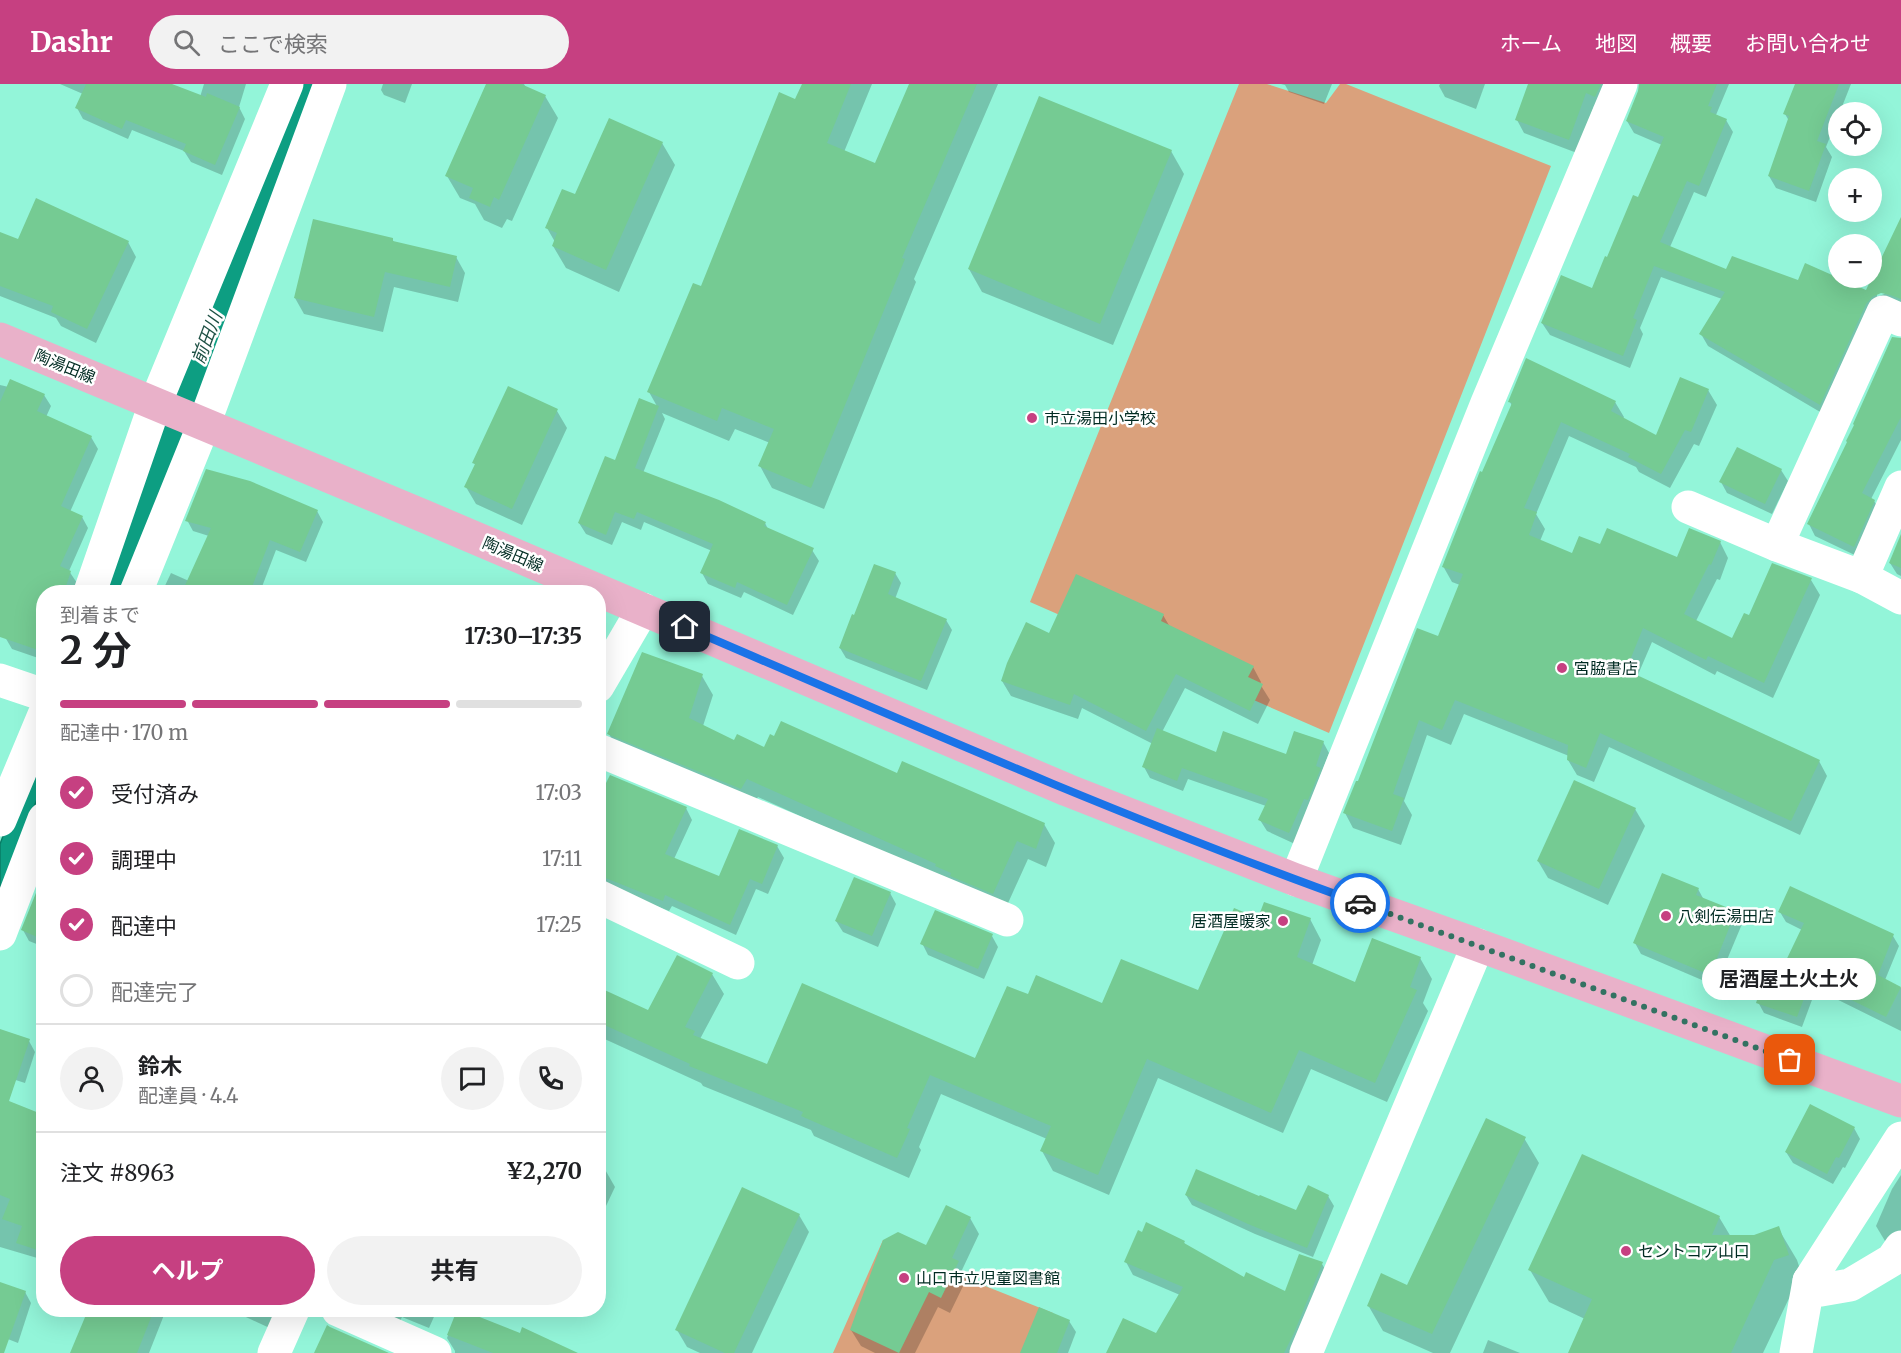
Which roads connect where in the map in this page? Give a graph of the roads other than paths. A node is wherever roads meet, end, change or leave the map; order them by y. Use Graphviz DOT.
graph roads {
  1 [pos="287,84"];
  2 [pos="330,84"];
  3 [pos="1621,84"];
  4 [pos="1901,321"];
  5 [pos="0,339"];
  6 [pos="155,404"];
  7 [pos="204,424"];
  8 [pos="1901,487"];
  9 [pos="1688,507"];
  10 [pos="1777,545"];
  11 [pos="1862,577"];
  12 [pos="92,585"];
  13 [pos="139,585"];
  14 [pos="586,585"];
  15 [pos="606,593"];
  16 [pos="1901,598"];
  17 [pos="643,609"];
  18 [pos="606,672"];
  19 [pos="0,680"];
  20 [pos="36,692"];
  21 [pos="36,734"];
  22 [pos="606,753"];
  23 [pos="0,820"];
  24 [pos="36,844"];
  25 [pos="1296,880"];
  26 [pos="606,901"];
  27 [pos="1007,920"];
  28 [pos="0,934"];
  29 [pos="1478,945"];
  30 [pos="738,963"];
  31 [pos="1901,1101"];
  32 [pos="1901,1138"];
  33 [pos="1901,1247"];
  34 [pos="1809,1281"];
  35 [pos="290,1317"];
  36 [pos="354,1317"];
  37 [pos="274,1353"];
  38 [pos="435,1353"];
  39 [pos="1306,1353"];
  40 [pos="1796,1353"];
  1 -- 6 [label="street"];
  2 -- 7 [label="street"];
  3 -- 25 [label="street"];
  4 -- 10 [label="street"];
  5 -- 6 [label="main road, 陶湯田線"];
  6 -- 7 [label="main road, 陶湯田線"];
  6 -- 12 [label="street"];
  7 -- 13 [label="street"];
  7 -- 14 [label="main road, 陶湯田線"];
  8 -- 11 [label="street"];
  9 -- 10 [label="street"];
  10 -- 11 [label="street"];
  11 -- 16 [label="street"];
  15 -- 17 [label="main road, 陶湯田線"];
  17 -- 18 [label="street"];
  17 -- 25 [label="main road, 陶湯田線"];
  19 -- 20 [label="street"];
  21 -- 23 [label="street"];
  22 -- 27 [label="street"];
  24 -- 28 [label="street"];
  25 -- 29 [label="main road, 陶湯田線"];
  26 -- 30 [label="street"];
  29 -- 31 [label="main road, 陶湯田線"];
  29 -- 39 [label="street"];
  32 -- 34 [label="street"];
  33 -- 34 [label="street"];
  34 -- 40 [label="street"];
  35 -- 37 [label="street"];
  36 -- 38 [label="street"];
}
